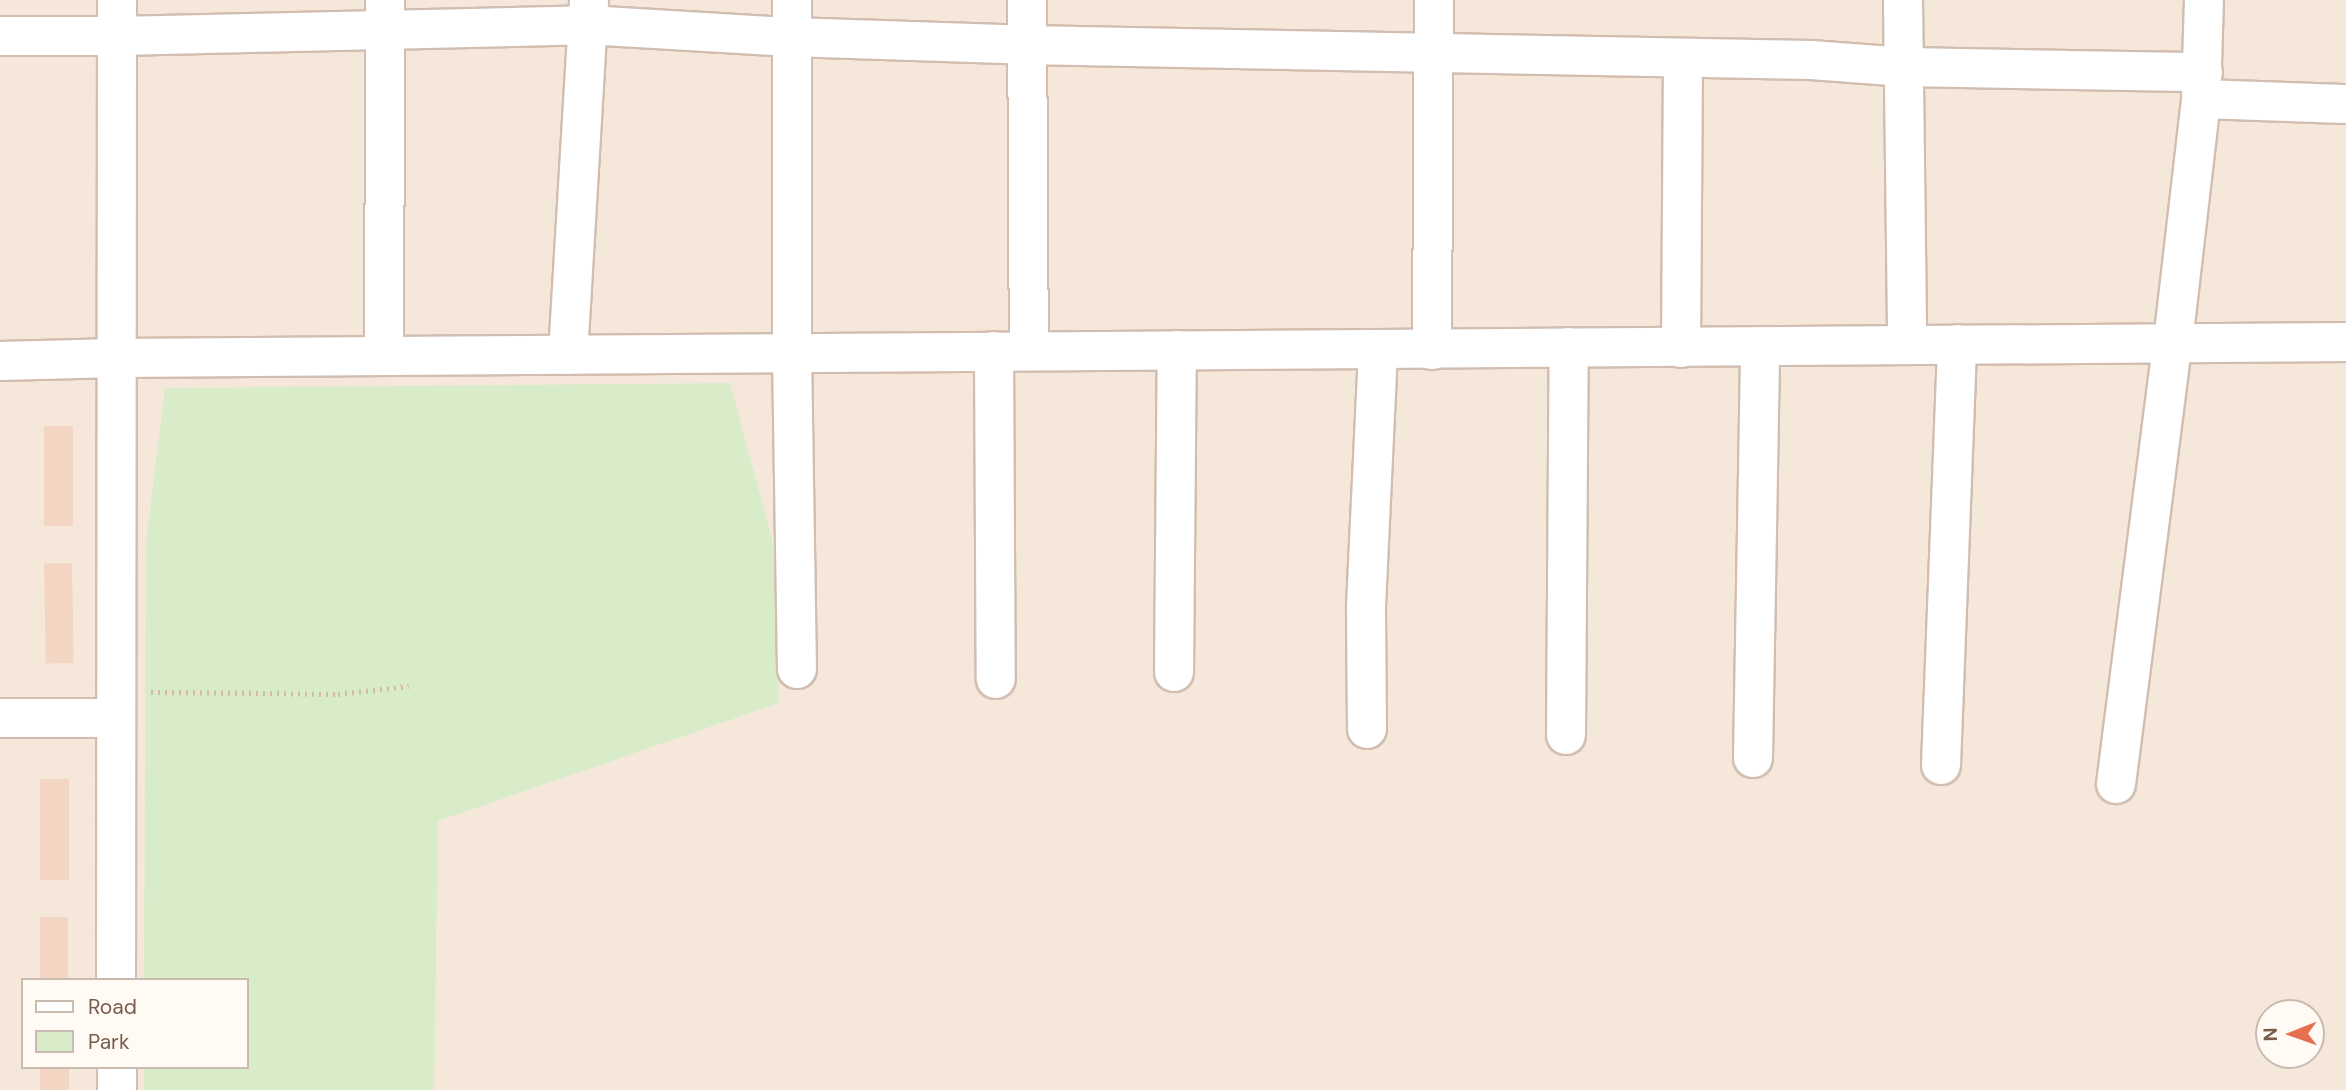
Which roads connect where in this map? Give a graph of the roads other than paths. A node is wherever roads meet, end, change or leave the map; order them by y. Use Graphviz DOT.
graph roads {
  1 [pos="1027,0"];
  2 [pos="1434,0"];
  3 [pos="1903,0"];
  4 [pos="2204,0"];
  5 [pos="588,13"];
  6 [pos="385,14"];
  7 [pos="117,18"];
  8 [pos="792,19"];
  9 [pos="0,36"];
  10 [pos="1027,45"];
  11 [pos="1433,55"];
  12 [pos="1683,60"];
  13 [pos="1905,66"];
  14 [pos="2202,86"];
  15 [pos="2346,104"];
  16 [pos="2173,342"];
  17 [pos="2346,342"];
  18 [pos="1907,344"];
  19 [pos="1956,344"];
  20 [pos="1760,346"];
  21 [pos="1569,347"];
  22 [pos="1681,348"];
  23 [pos="1432,350"];
  24 [pos="1011,351"];
  25 [pos="1177,351"];
  26 [pos="1378,351"];
  27 [pos="792,353"];
  28 [pos="568,355"];
  29 [pos="384,356"];
  30 [pos="117,358"];
  31 [pos="0,361"];
  32 [pos="797,669"];
  33 [pos="1174,672"];
  34 [pos="996,679"];
  35 [pos="117,704"];
  36 [pos="0,718"];
  37 [pos="1367,729"];
  38 [pos="1566,735"];
  39 [pos="1753,758"];
  40 [pos="1941,765"];
  41 [pos="2116,784"];
  42 [pos="117,978"];
  43 [pos="117,1069"];
  44 [pos="117,1090"];
  1 -- 10 [label="street"];
  2 -- 11 [label="street"];
  3 -- 13 [label="street"];
  4 -- 14 [label="street"];
  5 -- 6 [label="street"];
  5 -- 8 [label="street"];
  5 -- 28 [label="street"];
  6 -- 7 [label="street"];
  6 -- 29 [label="street"];
  7 -- 9 [label="street"];
  7 -- 30 [label="street"];
  8 -- 10 [label="street"];
  8 -- 27 [label="street"];
  10 -- 11 [label="street"];
  10 -- 24 [label="street"];
  11 -- 12 [label="street"];
  11 -- 23 [label="street"];
  12 -- 13 [label="street"];
  12 -- 22 [label="street"];
  13 -- 14 [label="street"];
  13 -- 18 [label="street"];
  14 -- 15 [label="street"];
  14 -- 16 [label="street"];
  16 -- 17 [label="street"];
  16 -- 19 [label="street"];
  16 -- 41 [label="street"];
  18 -- 19 [label="street"];
  18 -- 20 [label="street"];
  19 -- 40 [label="street"];
  20 -- 22 [label="street"];
  20 -- 39 [label="street"];
  21 -- 22 [label="street"];
  21 -- 23 [label="street"];
  21 -- 38 [label="street"];
  23 -- 26 [label="street"];
  24 -- 25 [label="street"];
  24 -- 27 [label="street"];
  24 -- 34 [label="street"];
  25 -- 26 [label="street"];
  25 -- 33 [label="street"];
  26 -- 37 [label="street"];
  27 -- 28 [label="street"];
  27 -- 32 [label="street"];
  28 -- 29 [label="street"];
  29 -- 30 [label="street"];
  30 -- 31 [label="street"];
  30 -- 35 [label="street"];
  35 -- 36 [label="street"];
  35 -- 42 [label="street"];
  43 -- 44 [label="street"];
}
